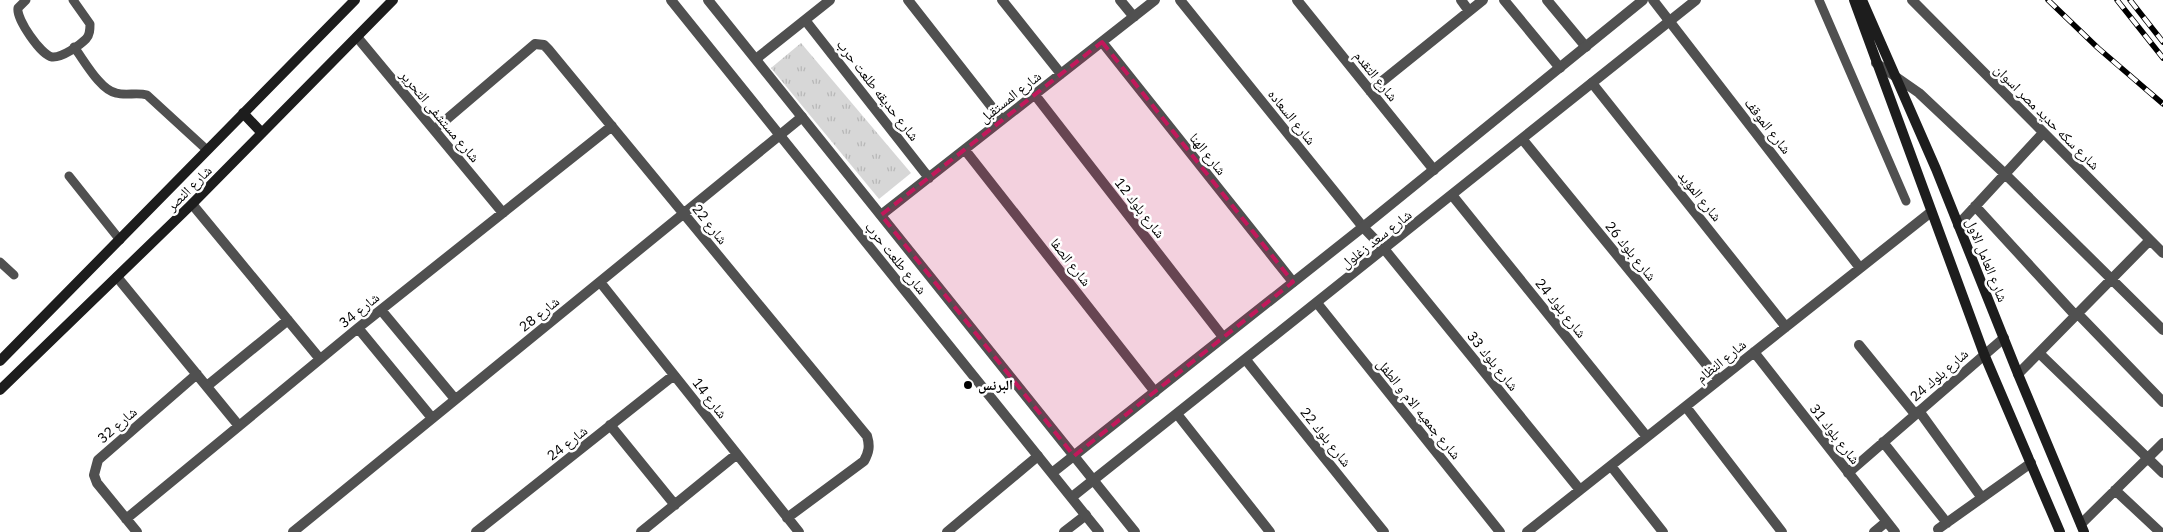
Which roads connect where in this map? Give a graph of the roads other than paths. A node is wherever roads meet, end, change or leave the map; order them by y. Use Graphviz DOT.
graph roads {
  1 [pos="26,0"];
  2 [pos="73,0"];
  3 [pos="355,0"];
  4 [pos="393,0"];
  5 [pos="671,0"];
  6 [pos="708,0"];
  7 [pos="830,0"];
  8 [pos="908,0"];
  9 [pos="1002,0"];
  10 [pos="1120,0"];
  11 [pos="1155,0"];
  12 [pos="1180,0"];
  13 [pos="1297,0"];
  14 [pos="1460,0"];
  15 [pos="1483,0"];
  16 [pos="1504,0"];
  17 [pos="1547,0"];
  18 [pos="1643,0"];
  19 [pos="1653,0"];
  20 [pos="1696,0"];
  21 [pos="1819,0"];
  22 [pos="1854,0"];
  23 [pos="1862,0"];
  24 [pos="1912,0"];
  25 [pos="1469,11"];
  26 [pos="1134,17"];
  27 [pos="805,20"];
  28 [pos="1669,21"];
  29 [pos="357,37"];
  30 [pos="1102,42"];
  31 [pos="74,47"];
  32 [pos="1586,47"];
  33 [pos="756,59"];
  34 [pos="1876,63"];
  35 [pos="1560,68"];
  36 [pos="1061,74"];
  37 [pos="1896,76"];
  38 [pos="1592,82"];
  39 [pos="1370,91"];
  40 [pos="1035,95"];
  41 [pos="243,113"];
  42 [pos="802,117"];
  43 [pos="1002,120"];
  44 [pos="612,126"];
  45 [pos="434,130"];
  46 [pos="262,133"];
  47 [pos="2043,133"];
  48 [pos="779,136"];
  49 [pos="1523,140"];
  50 [pos="207,150"];
  51 [pos="965,150"];
  52 [pos="1434,170"];
  53 [pos="2005,174"];
  54 [pos="69,176"];
  55 [pos="929,178"];
  56 [pos="1452,195"];
  57 [pos="1906,201"];
  58 [pos="192,204"];
  59 [pos="1975,206"];
  60 [pos="503,212"];
  61 [pos="1931,212"];
  62 [pos="684,214"];
  63 [pos="881,215"];
  64 [pos="1958,225"];
  65 [pos="1363,227"];
  66 [pos="120,240"];
  67 [pos="2150,240"];
  68 [pos="1385,250"];
  69 [pos="2163,253"];
  70 [pos="0,262"];
  71 [pos="1860,268"];
  72 [pos="14,275"];
  73 [pos="118,277"];
  74 [pos="2112,279"];
  75 [pos="600,282"];
  76 [pos="1293,282"];
  77 [pos="1317,303"];
  78 [pos="381,310"];
  79 [pos="2077,315"];
  80 [pos="288,320"];
  81 [pos="1786,327"];
  82 [pos="358,328"];
  83 [pos="2163,330"];
  84 [pos="1223,337"];
  85 [pos="2004,338"];
  86 [pos="1859,345"];
  87 [pos="1754,352"];
  88 [pos="2039,353"];
  89 [pos="1984,354"];
  90 [pos="320,359"];
  91 [pos="1246,360"];
  92 [pos="0,361"];
  93 [pos="197,374"];
  94 [pos="2018,374"];
  95 [pos="674,375"];
  96 [pos="1719,380"];
  97 [pos="207,386"];
  98 [pos="0,390"];
  99 [pos="1155,392"];
  100 [pos="455,400"];
  101 [pos="2163,402"];
  102 [pos="1686,407"];
  103 [pos="1917,413"];
  104 [pos="1176,414"];
  105 [pos="432,418"];
  106 [pos="610,425"];
  107 [pos="239,426"];
  108 [pos="1647,437"];
  109 [pos="1883,442"];
  110 [pos="2163,443"];
  111 [pos="737,454"];
  112 [pos="1038,456"];
  113 [pos="1074,456"];
  114 [pos="2148,458"];
  115 [pos="2030,463"];
  116 [pos="1611,466"];
  117 [pos="1052,473"];
  118 [pos="1848,473"];
  119 [pos="2163,473"];
  120 [pos="1093,480"];
  121 [pos="1580,490"];
  122 [pos="2115,490"];
  123 [pos="1072,497"];
  124 [pos="1982,498"];
  125 [pos="675,505"];
  126 [pos="1086,515"];
  127 [pos="788,518"];
  128 [pos="126,519"];
  129 [pos="1886,522"];
  130 [pos="652,523"];
  131 [pos="2083,528"];
  132 [pos="137,532"];
  133 [pos="293,532"];
  134 [pos="476,532"];
  135 [pos="642,532"];
  136 [pos="659,532"];
  137 [pos="799,532"];
  138 [pos="947,532"];
  139 [pos="1064,532"];
  140 [pos="1099,532"];
  141 [pos="1135,532"];
  142 [pos="1270,532"];
  143 [pos="1384,532"];
  144 [pos="1500,532"];
  145 [pos="1527,532"];
  146 [pos="1664,532"];
  147 [pos="1782,532"];
  148 [pos="1874,532"];
  149 [pos="1895,532"];
  150 [pos="2060,532"];
  151 [pos="2160,532"];
  1 -- 31 [label="lane"];
  2 -- 31 [label="lane"];
  3 -- 41 [label="main road, شارع النصر"];
  4 -- 29 [label="main road, شارع النصر"];
  5 -- 48 [label="street, شارع طلعت حرب"];
  6 -- 33 [label="street, شارع طلعت حرب"];
  7 -- 27 [label="street"];
  8 -- 43 [label="street"];
  9 -- 36 [label="street"];
  10 -- 26 [label="street"];
  11 -- 26 [label="street, شارع المستقبل"];
  12 -- 65 [label="street, شارع السعاده"];
  13 -- 39 [label="street, شارع التقدم"];
  14 -- 25 [label="street"];
  15 -- 25 [label="street"];
  16 -- 35 [label="street"];
  17 -- 32 [label="street"];
  18 -- 32 [label="street, شارع سعد زغلول"];
  19 -- 28 [label="street, شارع الموقف"];
  20 -- 28 [label="street, شارع سعد زغلول"];
  21 -- 57 [label="lane"];
  22 -- 34 [label="main road"];
  23 -- 37 [label="main road, شارع العامل الاول"];
  24 -- 47 [label="street, شارع سكه حديد مصر اسوان"];
  25 -- 39 [label="street"];
  26 -- 30 [label="street, شارع المستقبل"];
  27 -- 33 [label="street"];
  27 -- 55 [label="street, شارع حديقه طلعت حرب"];
  28 -- 38 [label="street, شارع سعد زغلول"];
  28 -- 71 [label="street, شارع الموقف"];
  29 -- 45 [label="street, شارع مستشفى التحرير"];
  29 -- 46 [label="main road, شارع النصر"];
  30 -- 36 [label="street, شارع المستقبل"];
  30 -- 76 [label="street, شارع الهنا"];
  31 -- 50 [label="lane"];
  32 -- 35 [label="street, شارع سعد زغلول"];
  33 -- 42 [label="street, شارع طلعت حرب"];
  34 -- 37 [label="street"];
  34 -- 61 [label="main road"];
  35 -- 52 [label="street, شارع سعد زغلول"];
  36 -- 40 [label="street, شارع المستقبل"];
  37 -- 53 [label="street"];
  37 -- 64 [label="main road, شارع العامل الاول"];
  38 -- 49 [label="street, شارع سعد زغلول"];
  38 -- 81 [label="street, شارع المؤيد"];
  39 -- 52 [label="street, شارع التقدم"];
  40 -- 43 [label="street, شارع المستقبل"];
  40 -- 84 [label="street, شارع بلوك 12"];
  41 -- 46 [label="main road"];
  41 -- 50 [label="main road, شارع النصر"];
  42 -- 48 [label="street, شارع 28"];
  42 -- 63 [label="street, شارع طلعت حرب"];
  43 -- 51 [label="street, شارع المستقبل"];
  44 -- 45 [label="street, شارع 22"];
  44 -- 60 [label="street, شارع 34"];
  44 -- 62 [label="street, شارع 22"];
  45 -- 60 [label="street, شارع مستشفى التحرير"];
  46 -- 58 [label="main road, شارع النصر"];
  47 -- 53 [label="street"];
  47 -- 67 [label="street, شارع سكه حديد مصر اسوان"];
  48 -- 62 [label="street, شارع 28"];
  48 -- 112 [label="street, شارع طلعت حرب"];
  49 -- 56 [label="street, شارع سعد زغلول"];
  49 -- 96 [label="street, شارع بلوك 26"];
  50 -- 66 [label="main road, شارع النصر"];
  51 -- 55 [label="street, شارع المستقبل"];
  51 -- 99 [label="street, شارع الصفا"];
  52 -- 65 [label="street, شارع سعد زغلول"];
  53 -- 59 [label="street"];
  53 -- 74 [label="street"];
  54 -- 66 [label="lane"];
  55 -- 63 [label="street, شارع المستقبل"];
  56 -- 68 [label="street, شارع سعد زغلول"];
  56 -- 108 [label="street, شارع بلوك 24"];
  58 -- 73 [label="main road, شارع النصر"];
  58 -- 80 [label="street"];
  59 -- 64 [label="street"];
  59 -- 79 [label="street"];
  60 -- 78 [label="street, شارع 34"];
  61 -- 71 [label="street, شارع النظام"];
  61 -- 89 [label="main road"];
  62 -- 75 [label="street, شارع 28"];
  62 -- 127 [label="street, شارع 22"];
  63 -- 113 [label="street, شارع طلعت حرب"];
  64 -- 85 [label="main road, شارع العامل الاول"];
  65 -- 68 [label="street, شارع السعاده"];
  65 -- 76 [label="street, شارع سعد زغلول"];
  66 -- 92 [label="main road, شارع النصر"];
  67 -- 69 [label="street, شارع سكه حديد مصر اسوان"];
  67 -- 74 [label="street"];
  68 -- 77 [label="street, شارع سعد زغلول"];
  68 -- 121 [label="street, شارع بلوك 33"];
  70 -- 72 [label="lane"];
  71 -- 81 [label="street, شارع النظام"];
  73 -- 93 [label="street"];
  73 -- 98 [label="main road, شارع النصر"];
  74 -- 79 [label="street"];
  74 -- 83 [label="street"];
  75 -- 95 [label="street, شارع 14"];
  75 -- 100 [label="street, شارع 28"];
  76 -- 84 [label="street, شارع سعد زغلول"];
  77 -- 91 [label="street, شارع سعد زغلول"];
  77 -- 144 [label="street, شارع جمعيه الام و الطفل"];
  78 -- 82 [label="street, شارع 34"];
  78 -- 100 [label="street"];
  79 -- 88 [label="street"];
  79 -- 101 [label="street"];
  80 -- 90 [label="street"];
  80 -- 97 [label="street"];
  81 -- 87 [label="street, شارع النظام"];
  82 -- 90 [label="street, شارع 34"];
  82 -- 105 [label="street"];
  84 -- 99 [label="street, شارع سعد زغلول"];
  85 -- 89 [label="street, شارع بلوك 24"];
  85 -- 94 [label="main road, شارع العامل الاول"];
  86 -- 103 [label="street"];
  87 -- 96 [label="street, شارع النظام"];
  87 -- 118 [label="street, شارع بلوك 31"];
  88 -- 94 [label="street"];
  88 -- 114 [label="street"];
  89 -- 103 [label="street, شارع بلوك 24"];
  89 -- 115 [label="main road"];
  90 -- 107 [label="street, شارع 34"];
  91 -- 104 [label="street, شارع سعد زغلول"];
  91 -- 143 [label="street, شارع بلوك 22"];
  93 -- 97 [label="street"];
  93 -- 128 [label="street, شارع 32"];
  94 -- 131 [label="main road, شارع العامل الاول"];
  95 -- 106 [label="street, شارع 24"];
  95 -- 111 [label="street, شارع 14"];
  96 -- 102 [label="street, شارع النظام"];
  97 -- 107 [label="street"];
  99 -- 113 [label="street, شارع سعد زغلول"];
  100 -- 105 [label="street, شارع 28"];
  102 -- 108 [label="street, شارع النظام"];
  102 -- 147 [label="street"];
  103 -- 109 [label="street, شارع بلوك 24"];
  103 -- 124 [label="street"];
  104 -- 120 [label="street, شارع سعد زغلول"];
  104 -- 142 [label="street"];
  105 -- 133 [label="street, شارع 28"];
  106 -- 125 [label="street"];
  106 -- 134 [label="street, شارع 24"];
  107 -- 128 [label="street, شارع 34"];
  108 -- 116 [label="street, شارع النظام"];
  109 -- 118 [label="street, شارع بلوك 24"];
  109 -- 124 [label="street"];
  110 -- 114 [label="street"];
  111 -- 125 [label="street"];
  111 -- 127 [label="street, شارع 14"];
  112 -- 117 [label="street, شارع طلعت حرب"];
  112 -- 138 [label="street"];
  113 -- 117 [label="street, شارع سعد زغلول"];
  113 -- 120 [label="street, شارع طلعت حرب"];
  114 -- 119 [label="street"];
  114 -- 122 [label="street"];
  115 -- 124 [label="street"];
  115 -- 150 [label="main road"];
  116 -- 121 [label="street, شارع النظام"];
  116 -- 146 [label="street"];
  117 -- 123 [label="street, شارع طلعت حرب"];
  118 -- 129 [label="street, شارع بلوك 31"];
  120 -- 123 [label="street, شارع سعد زغلول"];
  120 -- 141 [label="street, شارع طلعت حرب"];
  121 -- 145 [label="street, شارع النظام"];
  122 -- 131 [label="street"];
  122 -- 151 [label="street"];
  123 -- 126 [label="street, شارع طلعت حرب"];
  125 -- 130 [label="street"];
  126 -- 139 [label="street"];
  126 -- 140 [label="street, شارع طلعت حرب"];
  127 -- 137 [label="street, شارع 14"];
  128 -- 132 [label="street, شارع 32"];
  129 -- 148 [label="street"];
  129 -- 149 [label="street, شارع بلوك 31"];
  130 -- 135 [label="street"];
  130 -- 136 [label="street"];
}
